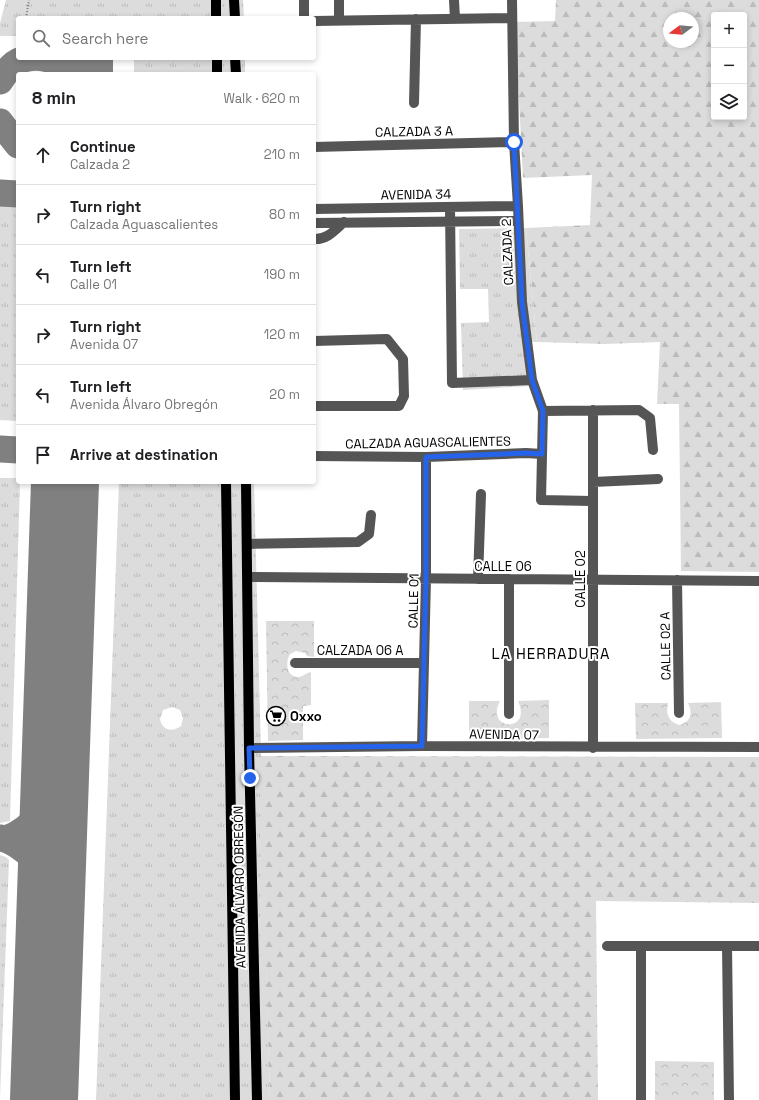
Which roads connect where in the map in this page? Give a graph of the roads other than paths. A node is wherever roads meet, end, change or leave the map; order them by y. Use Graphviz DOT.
graph roads {
  1 [pos="216,0"];
  2 [pos="234,0"];
  3 [pos="304,0"];
  4 [pos="339,0"];
  5 [pos="454,0"];
  6 [pos="512,0"];
  7 [pos="216,16"];
  8 [pos="235,16"];
  9 [pos="304,16"];
  10 [pos="512,18"];
  11 [pos="416,19"];
  12 [pos="455,19"];
  13 [pos="339,20"];
  14 [pos="316,21"];
  15 [pos="217,60"];
  16 [pos="235,60"];
  17 [pos="217,72"];
  18 [pos="236,72"];
  19 [pos="414,103"];
  20 [pos="514,142"];
  21 [pos="316,147"];
  22 [pos="518,206"];
  23 [pos="450,207"];
  24 [pos="319,209"];
  25 [pos="518,221"];
  26 [pos="344,222"];
  27 [pos="451,222"];
  28 [pos="319,223"];
  29 [pos="316,239"];
  30 [pos="316,341"];
  31 [pos="532,380"];
  32 [pos="316,406"];
  33 [pos="593,410"];
  34 [pos="543,411"];
  35 [pos="653,450"];
  36 [pos="542,454"];
  37 [pos="316,456"];
  38 [pos="426,457"];
  39 [pos="658,479"];
  40 [pos="593,482"];
  41 [pos="226,484"];
  42 [pos="246,484"];
  43 [pos="481,494"];
  44 [pos="592,501"];
  45 [pos="370,515"];
  46 [pos="247,544"];
  47 [pos="248,577"];
  48 [pos="426,578"];
  49 [pos="478,579"];
  50 [pos="509,579"];
  51 [pos="593,579"];
  52 [pos="677,580"];
  53 [pos="759,581"];
  54 [pos="295,663"];
  55 [pos="424,663"];
  56 [pos="679,713"];
  57 [pos="509,714"];
  58 [pos="422,746"];
  59 [pos="759,747"];
  60 [pos="249,748"];
  61 [pos="593,748"];
  62 [pos="607,946"];
  63 [pos="641,946"];
  64 [pos="727,946"];
  65 [pos="759,946"];
  66 [pos="235,1100"];
  67 [pos="257,1100"];
  68 [pos="641,1100"];
  69 [pos="729,1100"];
  1 -- 7 [label="main road"];
  2 -- 8 [label="main road"];
  3 -- 9 [label="street"];
  4 -- 13 [label="street"];
  5 -- 12 [label="street"];
  6 -- 10 [label="street, CALZADA 2"];
  10 -- 12 [label="street"];
  10 -- 20 [label="street, CALZADA 2"];
  11 -- 12 [label="street"];
  11 -- 13 [label="street"];
  11 -- 19 [label="street"];
  13 -- 14 [label="street"];
  15 -- 17 [label="main road"];
  16 -- 18 [label="main road"];
  20 -- 21 [label="street, CALZADA 3 A"];
  20 -- 22 [label="street, CALZADA 2"];
  22 -- 23 [label="street, AVENIDA 34"];
  22 -- 25 [label="street, CALZADA 2"];
  23 -- 24 [label="street, AVENIDA 34"];
  23 -- 27 [label="street"];
  24 -- 28 [label="street"];
  25 -- 27 [label="street"];
  25 -- 31 [label="street, CALZADA 2"];
  26 -- 27 [label="street"];
  26 -- 28 [label="street"];
  26 -- 29 [label="street"];
  27 -- 31 [label="street"];
  30 -- 32 [label="street"];
  31 -- 34 [label="street, CALZADA 2"];
  33 -- 34 [label="street"];
  33 -- 35 [label="street"];
  33 -- 40 [label="street, CALLE 02"];
  34 -- 36 [label="street, CALZADA 2"];
  36 -- 38 [label="street, CALZADA AGUASCALIENTES"];
  36 -- 44 [label="street, CALZADA 2"];
  37 -- 38 [label="street, CALZADA AGUASCALIENTES"];
  38 -- 48 [label="street, CALLE 01"];
  39 -- 40 [label="street"];
  40 -- 44 [label="street, CALLE 02"];
  41 -- 66 [label="main road, AVENIDA ÁLVARO OBREGÓN"];
  42 -- 46 [label="main road, AVENIDA ÁLVARO OBREGÓN"];
  43 -- 49 [label="street"];
  44 -- 51 [label="street, CALLE 02"];
  45 -- 46 [label="street"];
  46 -- 47 [label="main road, AVENIDA ÁLVARO OBREGÓN"];
  47 -- 48 [label="street, CALLE 06"];
  47 -- 60 [label="main road, AVENIDA ÁLVARO OBREGÓN"];
  48 -- 49 [label="street, CALLE 06"];
  48 -- 55 [label="street, CALLE 01"];
  49 -- 50 [label="street, CALLE 06"];
  50 -- 51 [label="street, CALLE 06"];
  50 -- 57 [label="street"];
  51 -- 52 [label="street, CALLE 06"];
  51 -- 61 [label="street, CALLE 02"];
  52 -- 53 [label="street, CALLE 06"];
  52 -- 56 [label="street, CALLE 02 A"];
  54 -- 55 [label="street, CALZADA 06 A"];
  55 -- 58 [label="street, CALLE 01"];
  58 -- 60 [label="street, AVENIDA 07"];
  58 -- 61 [label="street, AVENIDA 07"];
  59 -- 61 [label="street, AVENIDA 07"];
  60 -- 67 [label="main road, AVENIDA ÁLVARO OBREGÓN"];
  62 -- 63 [label="street"];
  63 -- 64 [label="street"];
  63 -- 68 [label="street"];
  64 -- 65 [label="street"];
  64 -- 69 [label="street"];
}
